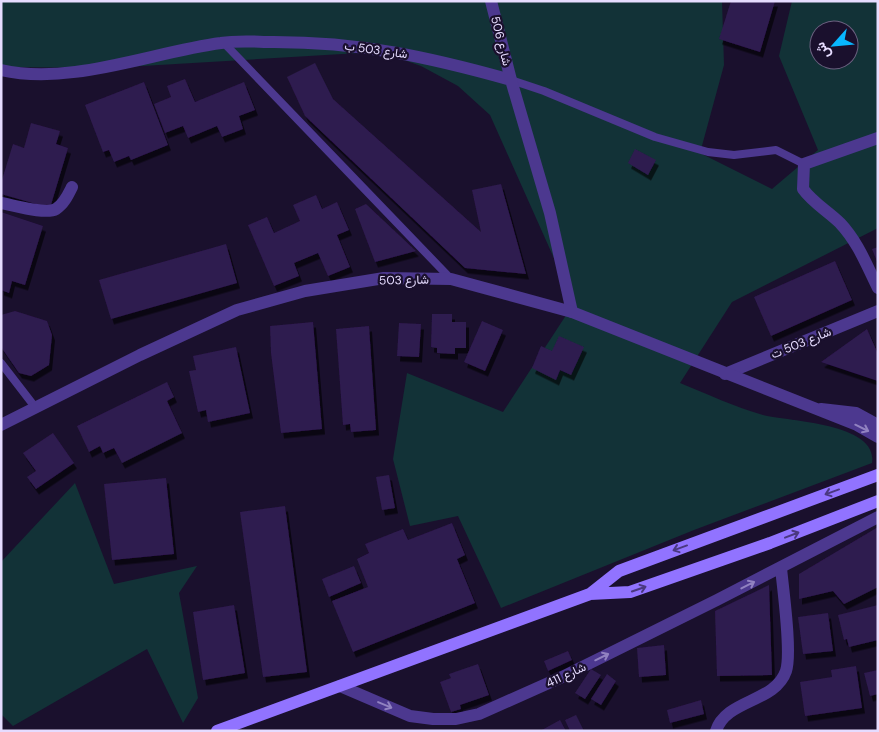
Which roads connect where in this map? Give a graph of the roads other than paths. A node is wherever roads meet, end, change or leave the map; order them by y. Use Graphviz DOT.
graph roads {
  1 [pos="491,1"];
  2 [pos="223,42"];
  3 [pos="1,70"];
  4 [pos="511,80"];
  5 [pos="878,138"];
  6 [pos="804,164"];
  7 [pos="72,187"];
  8 [pos="1,203"];
  9 [pos="451,279"];
  10 [pos="878,288"];
  11 [pos="878,311"];
  12 [pos="572,312"];
  13 [pos="1,363"];
  14 [pos="725,374"];
  15 [pos="35,407"];
  16 [pos="813,408"];
  17 [pos="856,413"];
  18 [pos="878,414"];
  19 [pos="878,424"];
  20 [pos="1,426"];
  21 [pos="878,437"];
  22 [pos="878,475"];
  23 [pos="878,501"];
  24 [pos="878,517"];
  25 [pos="781,568"];
  26 [pos="590,594"];
  27 [pos="340,686"];
  28 [pos="217,731"];
  29 [pos="716,731"];
  1 -- 4 [label="street, شارع 506"];
  2 -- 3 [label="street, شارع 503 ب"];
  2 -- 4 [label="street, شارع 503 ب"];
  2 -- 9 [label="lane"];
  4 -- 6 [label="lane"];
  4 -- 12 [label="street"];
  5 -- 6 [label="street"];
  6 -- 10 [label="street"];
  7 -- 8 [label="street"];
  9 -- 12 [label="street, شارع 503"];
  9 -- 15 [label="street, شارع 503"];
  11 -- 14 [label="street, شارع 503 ت"];
  12 -- 14 [label="street, شارع 503"];
  13 -- 15 [label="lane"];
  14 -- 16 [label="street, شارع 503"];
  15 -- 20 [label="street, شارع 503"];
  16 -- 17 [label="street"];
  16 -- 21 [label="street, one-way"];
  17 -- 18 [label="street"];
  17 -- 19 [label="street"];
  22 -- 26 [label="main road, one-way"];
  26 -- 23 [label="main road, one-way"];
  24 -- 25 [label="street, شارع 411"];
  27 -- 25 [label="street, شارع 411, one-way"];
  25 -- 29 [label="street"];
  26 -- 27 [label="main road"];
  27 -- 28 [label="main road"];
}
